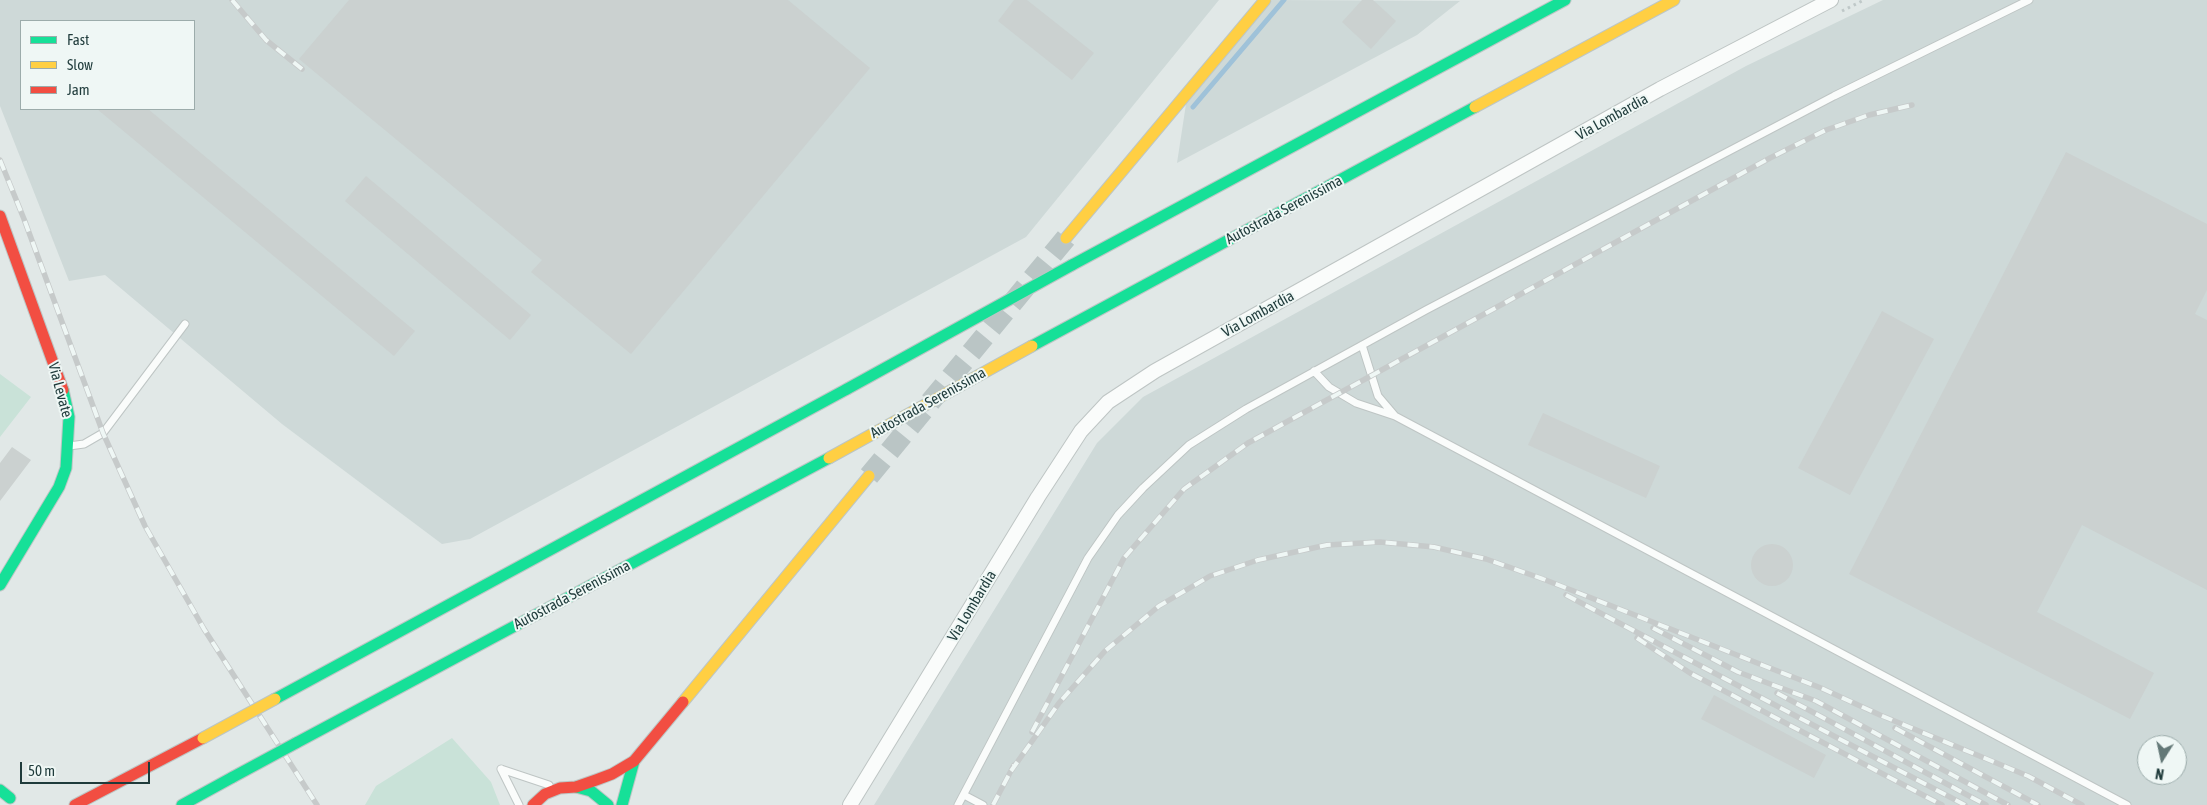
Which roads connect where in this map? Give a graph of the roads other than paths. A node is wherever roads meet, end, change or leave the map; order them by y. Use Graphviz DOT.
graph roads {
  1 [pos="1265,0"];
  2 [pos="1564,0"];
  3 [pos="1674,0"];
  4 [pos="1831,0"];
  5 [pos="2029,0"];
  6 [pos="0,216"];
  7 [pos="1066,238"];
  8 [pos="186,324"];
  9 [pos="1362,345"];
  10 [pos="1314,371"];
  11 [pos="1395,416"];
  12 [pos="69,446"];
  13 [pos="869,476"];
  14 [pos="0,585"];
  15 [pos="634,761"];
  16 [pos="576,787"];
  17 [pos="560,788"];
  18 [pos="0,790"];
  19 [pos="964,795"];
  20 [pos="10,798"];
  21 [pos="75,805"];
  22 [pos="182,805"];
  23 [pos="519,805"];
  24 [pos="533,805"];
  25 [pos="608,805"];
  26 [pos="622,805"];
  27 [pos="850,805"];
  28 [pos="958,805"];
  29 [pos="983,805"];
  30 [pos="2127,805"];
  1 -- 7 [label="main road"];
  2 -- 21 [label="main road, bridge"];
  3 -- 22 [label="main road, Autostrada Serenissima, bridge"];
  4 -- 27 [label="street, Via Lombardia"];
  5 -- 9 [label="lane"];
  6 -- 12 [label="main road, Via Levate"];
  8 -- 12 [label="lane"];
  9 -- 10 [label="lane"];
  9 -- 11 [label="lane"];
  10 -- 11 [label="lane"];
  10 -- 19 [label="lane"];
  11 -- 30 [label="lane"];
  12 -- 14 [label="main road, Via Levate"];
  13 -- 15 [label="main road"];
  15 -- 16 [label="main road"];
  15 -- 26 [label="main road"];
  16 -- 17 [label="main road"];
  16 -- 25 [label="main road"];
  17 -- 23 [label="lane"];
  17 -- 24 [label="main road"];
  18 -- 20 [label="main road"];
  19 -- 28 [label="lane"];
  19 -- 29 [label="lane"];
}
